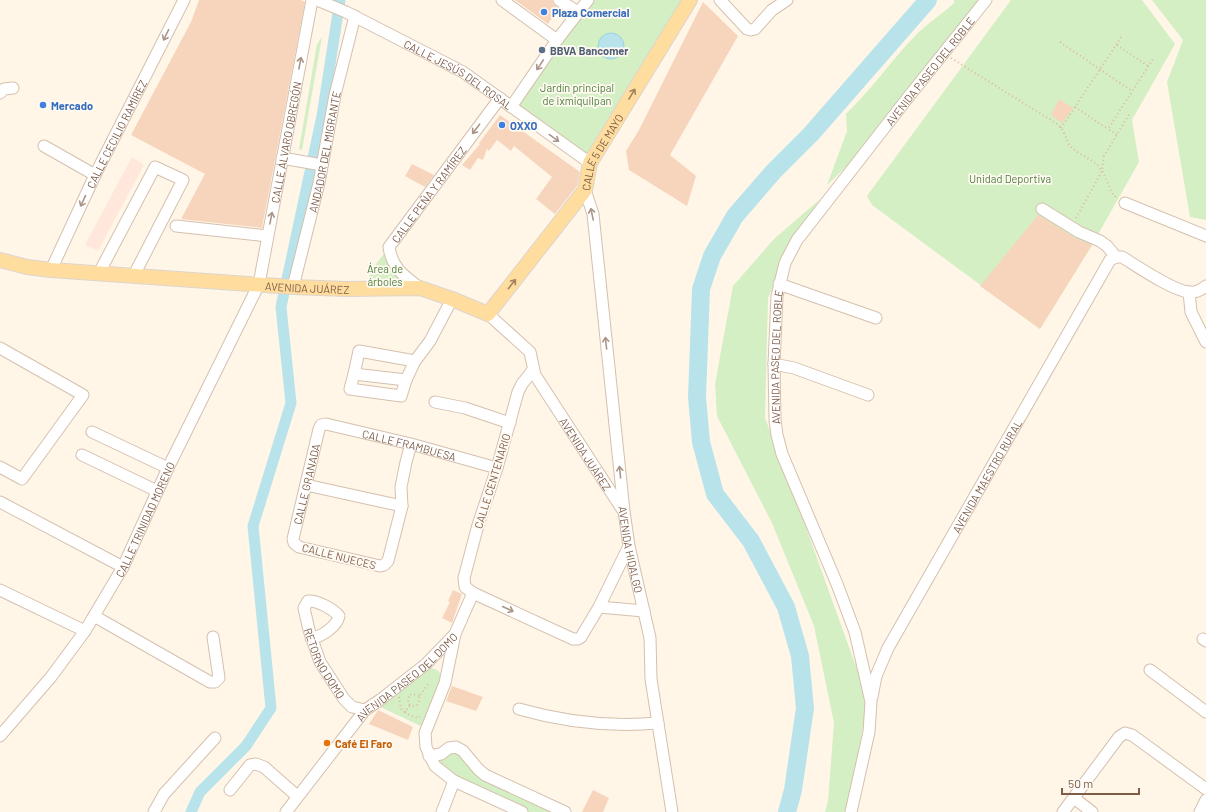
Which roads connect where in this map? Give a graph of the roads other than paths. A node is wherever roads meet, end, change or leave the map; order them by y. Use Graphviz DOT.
graph roads {
  1 [pos="184,0"];
  2 [pos="316,0"];
  3 [pos="348,0"];
  4 [pos="502,0"];
  5 [pos="559,0"];
  6 [pos="588,0"];
  7 [pos="690,0"];
  8 [pos="720,0"];
  9 [pos="787,0"];
  10 [pos="986,0"];
  11 [pos="347,12"];
  12 [pos="578,12"];
  13 [pos="557,40"];
  14 [pos="13,88"];
  15 [pos="0,93"];
  16 [pos="500,98"];
  17 [pos="511,107"];
  18 [pos="44,146"];
  19 [pos="286,159"];
  20 [pos="590,163"];
  21 [pos="319,164"];
  22 [pos="95,175"];
  23 [pos="585,190"];
  24 [pos="1125,203"];
  25 [pos="1042,209"];
  26 [pos="176,226"];
  27 [pos="267,236"];
  28 [pos="1206,236"];
  29 [pos="1116,257"];
  30 [pos="0,260"];
  31 [pos="51,270"];
  32 [pos="99,273"];
  33 [pos="134,276"];
  34 [pos="262,284"];
  35 [pos="779,284"];
  36 [pos="1206,286"];
  37 [pos="291,287"];
  38 [pos="420,288"];
  39 [pos="1189,292"];
  40 [pos="452,299"];
  41 [pos="488,314"];
  42 [pos="876,318"];
  43 [pos="1206,342"];
  44 [pos="0,348"];
  45 [pos="415,361"];
  46 [pos="774,364"];
  47 [pos="533,370"];
  48 [pos="354,374"];
  49 [pos="406,380"];
  50 [pos="868,395"];
  51 [pos="435,402"];
  52 [pos="510,422"];
  53 [pos="322,425"];
  54 [pos="92,432"];
  55 [pos="411,444"];
  56 [pos="82,455"];
  57 [pos="0,466"];
  58 [pos="168,468"];
  59 [pos="497,468"];
  60 [pos="306,485"];
  61 [pos="157,491"];
  62 [pos="0,502"];
  63 [pos="402,506"];
  64 [pos="624,511"];
  65 [pos="294,543"];
  66 [pos="629,546"];
  67 [pos="123,568"];
  68 [pos="472,592"];
  69 [pos="1,593"];
  70 [pos="599,607"];
  71 [pos="644,611"];
  72 [pos="94,616"];
  73 [pos="85,631"];
  74 [pos="455,634"];
  75 [pos="213,637"];
  76 [pos="311,638"];
  77 [pos="1150,670"];
  78 [pos="871,702"];
  79 [pos="519,709"];
  80 [pos="365,710"];
  81 [pos="1206,712"];
  82 [pos="658,723"];
  83 [pos="0,736"];
  84 [pos="215,738"];
  85 [pos="429,756"];
  86 [pos="454,781"];
  87 [pos="230,790"];
  88 [pos="1206,790"];
  89 [pos="298,796"];
  90 [pos="1074,798"];
  91 [pos="1206,800"];
  92 [pos="154,812"];
  93 [pos="286,812"];
  94 [pos="442,812"];
  95 [pos="522,812"];
  96 [pos="565,812"];
  97 [pos="672,812"];
  98 [pos="852,812"];
  99 [pos="1063,812"];
  100 [pos="1092,812"];
  101 [pos="1200,812"];
  1 -- 22 [label="street, CALLE CECILIO RAMÍREZ, one-way"];
  2 -- 11 [label="street, CALLE JESÚS DEL ROSAL"];
  19 -- 2 [label="street, CALLE ÁLVARO OBREGÓN, one-way"];
  3 -- 11 [label="street, ANDADOR DEL MIGRANTE"];
  4 -- 13 [label="street"];
  5 -- 12 [label="street"];
  6 -- 12 [label="street"];
  20 -- 7 [label="main road, CALLE 5 DE MAYO, one-way"];
  8 -- 9 [label="street"];
  10 -- 35 [label="street, AVENIDA PASEO DEL ROBLE"];
  11 -- 16 [label="street, CALLE JESÚS DEL ROSAL"];
  11 -- 21 [label="street, ANDADOR DEL MIGRANTE"];
  12 -- 13 [label="street"];
  13 -- 17 [label="street, one-way"];
  14 -- 15 [label="street"];
  16 -- 17 [label="street, CALLE JESÚS DEL ROSAL"];
  16 -- 38 [label="street, CALLE PEÑA Y RAMÍREZ, one-way"];
  17 -- 20 [label="street, CALLE JESÚS DEL ROSAL, one-way"];
  18 -- 22 [label="street"];
  19 -- 21 [label="street"];
  27 -- 19 [label="street, CALLE ÁLVARO OBREGÓN, one-way"];
  20 -- 23 [label="main road, CALLE 5 DE MAYO"];
  21 -- 37 [label="street, ANDADOR DEL MIGRANTE"];
  22 -- 31 [label="street, CALLE CECILIO RAMÍREZ, one-way"];
  41 -- 23 [label="main road, CALLE 5 DE MAYO, one-way"];
  64 -- 23 [label="street, AVENIDA HIDALGO, one-way"];
  24 -- 28 [label="street"];
  25 -- 29 [label="street"];
  26 -- 27 [label="street"];
  27 -- 34 [label="street, CALLE ÁLVARO OBREGÓN"];
  29 -- 39 [label="street"];
  29 -- 78 [label="street, AVENIDA MAESTRO RURAL"];
  30 -- 31 [label="main road, AVENIDA JUÁREZ"];
  31 -- 32 [label="main road, AVENIDA JUÁREZ"];
  32 -- 33 [label="main road, AVENIDA JUÁREZ"];
  32 -- 33 [label="street"];
  33 -- 34 [label="main road, AVENIDA JUÁREZ"];
  34 -- 37 [label="main road, AVENIDA JUÁREZ"];
  34 -- 58 [label="street, CALLE TRINIDAD MORENO"];
  35 -- 42 [label="street"];
  35 -- 46 [label="street, AVENIDA PASEO DEL ROBLE"];
  36 -- 39 [label="street"];
  37 -- 38 [label="main road, AVENIDA JUÁREZ"];
  38 -- 40 [label="main road, AVENIDA JUÁREZ"];
  39 -- 43 [label="street"];
  40 -- 41 [label="main road, AVENIDA JUÁREZ"];
  40 -- 45 [label="street"];
  41 -- 47 [label="street, AVENIDA JUÁREZ"];
  44 -- 57 [label="street"];
  45 -- 48 [label="street"];
  45 -- 49 [label="street"];
  46 -- 50 [label="street"];
  46 -- 78 [label="street, AVENIDA PASEO DEL ROBLE"];
  47 -- 52 [label="street, CALLE CENTENARIO"];
  47 -- 64 [label="street, AVENIDA JUÁREZ"];
  48 -- 49 [label="street"];
  48 -- 49 [label="street"];
  51 -- 52 [label="street"];
  52 -- 59 [label="street, CALLE CENTENARIO"];
  53 -- 55 [label="street, CALLE FRAMBUESA"];
  53 -- 60 [label="street, CALLE GRANADA"];
  54 -- 58 [label="street"];
  55 -- 59 [label="street, CALLE FRAMBUESA"];
  55 -- 63 [label="street"];
  56 -- 61 [label="street"];
  58 -- 61 [label="street, CALLE TRINIDAD MORENO"];
  59 -- 68 [label="street, CALLE CENTENARIO"];
  60 -- 63 [label="street"];
  60 -- 65 [label="street, CALLE GRANADA"];
  61 -- 67 [label="street, CALLE TRINIDAD MORENO"];
  62 -- 67 [label="street"];
  63 -- 65 [label="street, CALLE NUECES"];
  64 -- 66 [label="street, AVENIDA HIDALGO"];
  66 -- 70 [label="street"];
  66 -- 71 [label="street, AVENIDA HIDALGO"];
  67 -- 72 [label="street, CALLE TRINIDAD MORENO"];
  68 -- 70 [label="street, one-way"];
  68 -- 74 [label="street, AVENIDA PASEO DEL DOMO"];
  69 -- 73 [label="street"];
  70 -- 71 [label="street"];
  71 -- 82 [label="street, AVENIDA HIDALGO"];
  72 -- 73 [label="street, CALLE TRINIDAD MORENO"];
  72 -- 75 [label="street"];
  73 -- 83 [label="street, CALLE TRINIDAD MORENO"];
  74 -- 80 [label="street, AVENIDA PASEO DEL DOMO"];
  74 -- 85 [label="street"];
  76 -- 76 [label="street, RETORNO DOMO"];
  76 -- 80 [label="street, RETORNO DOMO"];
  77 -- 81 [label="street"];
  78 -- 98 [label="street, AVENIDA PASEO DEL ROBLE"];
  79 -- 82 [label="street"];
  80 -- 89 [label="street, AVENIDA PASEO DEL DOMO"];
  82 -- 97 [label="street, AVENIDA HIDALGO"];
  84 -- 92 [label="street"];
  85 -- 86 [label="street"];
  85 -- 96 [label="street"];
  86 -- 94 [label="street"];
  86 -- 95 [label="street"];
  87 -- 89 [label="street"];
  88 -- 90 [label="street"];
  89 -- 93 [label="street, AVENIDA PASEO DEL DOMO"];
  90 -- 99 [label="street"];
  90 -- 100 [label="street"];
  91 -- 101 [label="street"];
}
